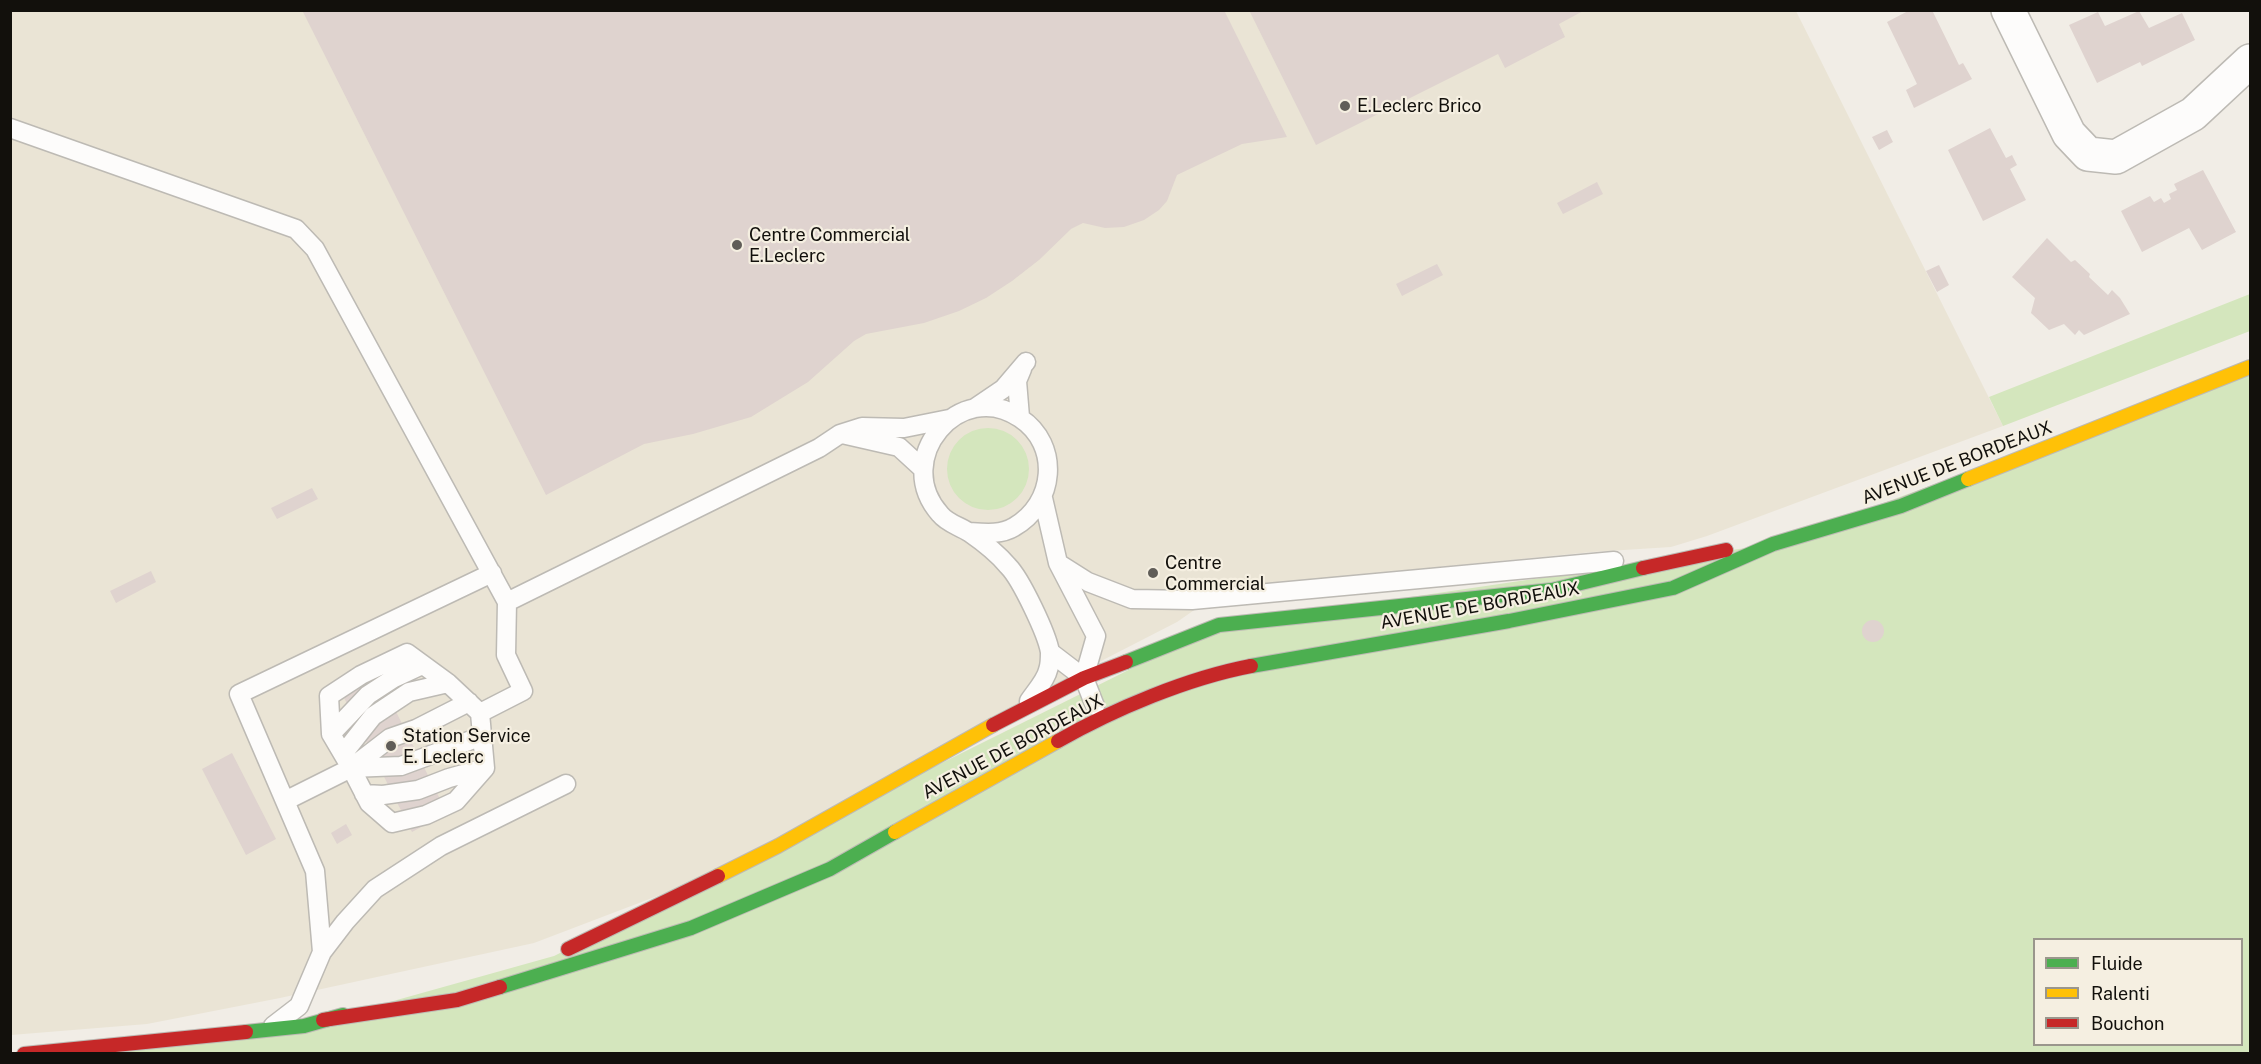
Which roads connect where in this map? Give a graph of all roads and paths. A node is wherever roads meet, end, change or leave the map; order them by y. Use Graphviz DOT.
graph roads {
  1 [pos="2008,10"];
  2 [pos="2250,62"];
  3 [pos="10,128"];
  4 [pos="2250,367"];
  5 [pos="974,409"];
  6 [pos="1020,417"];
  7 [pos="949,419"];
  8 [pos="840,434"];
  9 [pos="923,470"];
  10 [pos="1043,498"];
  11 [pos="969,532"];
  12 [pos="1773,544"];
  13 [pos="1705,553"];
  14 [pos="1058,563"];
  15 [pos="492,573"];
  16 [pos="507,602"];
  17 [pos="1050,652"];
  18 [pos="422,665"];
  19 [pos="1084,678"];
  20 [pos="448,683"];
  21 [pos="1095,706"];
  22 [pos="475,707"];
  23 [pos="1128,707"];
  24 [pos="1024,708"];
  25 [pos="331,734"];
  26 [pos="483,736"];
  27 [pos="347,761"];
  28 [pos="485,768"];
  29 [pos="566,783"];
  30 [pos="364,794"];
  31 [pos="285,801"];
  32 [pos="731,911"];
  33 [pos="322,952"];
  34 [pos="554,956"];
  35 [pos="427,991"];
  36 [pos="323,1020"];
  37 [pos="268,1029"];
  38 [pos="24,1053"];
  1 -- 2 [label="street"];
  3 -- 15 [label="lane"];
  4 -- 12 [label="main road, AVENUE DE BORDEAUX"];
  5 -- 6 [label="lane"];
  5 -- 6 [label="lane"];
  5 -- 7 [label="lane"];
  6 -- 10 [label="lane"];
  7 -- 8 [label="lane"];
  7 -- 9 [label="lane"];
  8 -- 9 [label="lane"];
  8 -- 16 [label="lane"];
  9 -- 11 [label="lane"];
  10 -- 11 [label="lane"];
  10 -- 14 [label="lane"];
  11 -- 17 [label="lane"];
  12 -- 13 [label="main road, AVENUE DE BORDEAUX"];
  12 -- 23 [label="main road, AVENUE DE BORDEAUX"];
  13 -- 14 [label="lane"];
  13 -- 19 [label="main road, AVENUE DE BORDEAUX"];
  14 -- 19 [label="lane"];
  15 -- 16 [label="lane"];
  15 -- 31 [label="lane"];
  16 -- 22 [label="lane"];
  17 -- 19 [label="lane"];
  17 -- 24 [label="lane"];
  18 -- 20 [label="lane"];
  18 -- 25 [label="lane"];
  18 -- 25 [label="lane"];
  19 -- 21 [label="lane"];
  19 -- 24 [label="main road, AVENUE DE BORDEAUX"];
  20 -- 22 [label="lane"];
  20 -- 27 [label="lane"];
  21 -- 23 [label="lane"];
  21 -- 32 [label="lane"];
  22 -- 26 [label="lane"];
  22 -- 27 [label="lane"];
  23 -- 32 [label="main road, AVENUE DE BORDEAUX"];
  24 -- 34 [label="main road, AVENUE DE BORDEAUX"];
  25 -- 27 [label="lane"];
  26 -- 27 [label="lane"];
  26 -- 28 [label="lane"];
  27 -- 30 [label="lane"];
  27 -- 31 [label="lane"];
  28 -- 30 [label="lane"];
  28 -- 30 [label="lane"];
  29 -- 33 [label="lane"];
  31 -- 33 [label="lane"];
  32 -- 36 [label="main road, AVENUE DE BORDEAUX"];
  33 -- 37 [label="lane"];
  35 -- 36 [label="main road"];
  36 -- 37 [label="main road"];
  37 -- 38 [label="main road"];
}
